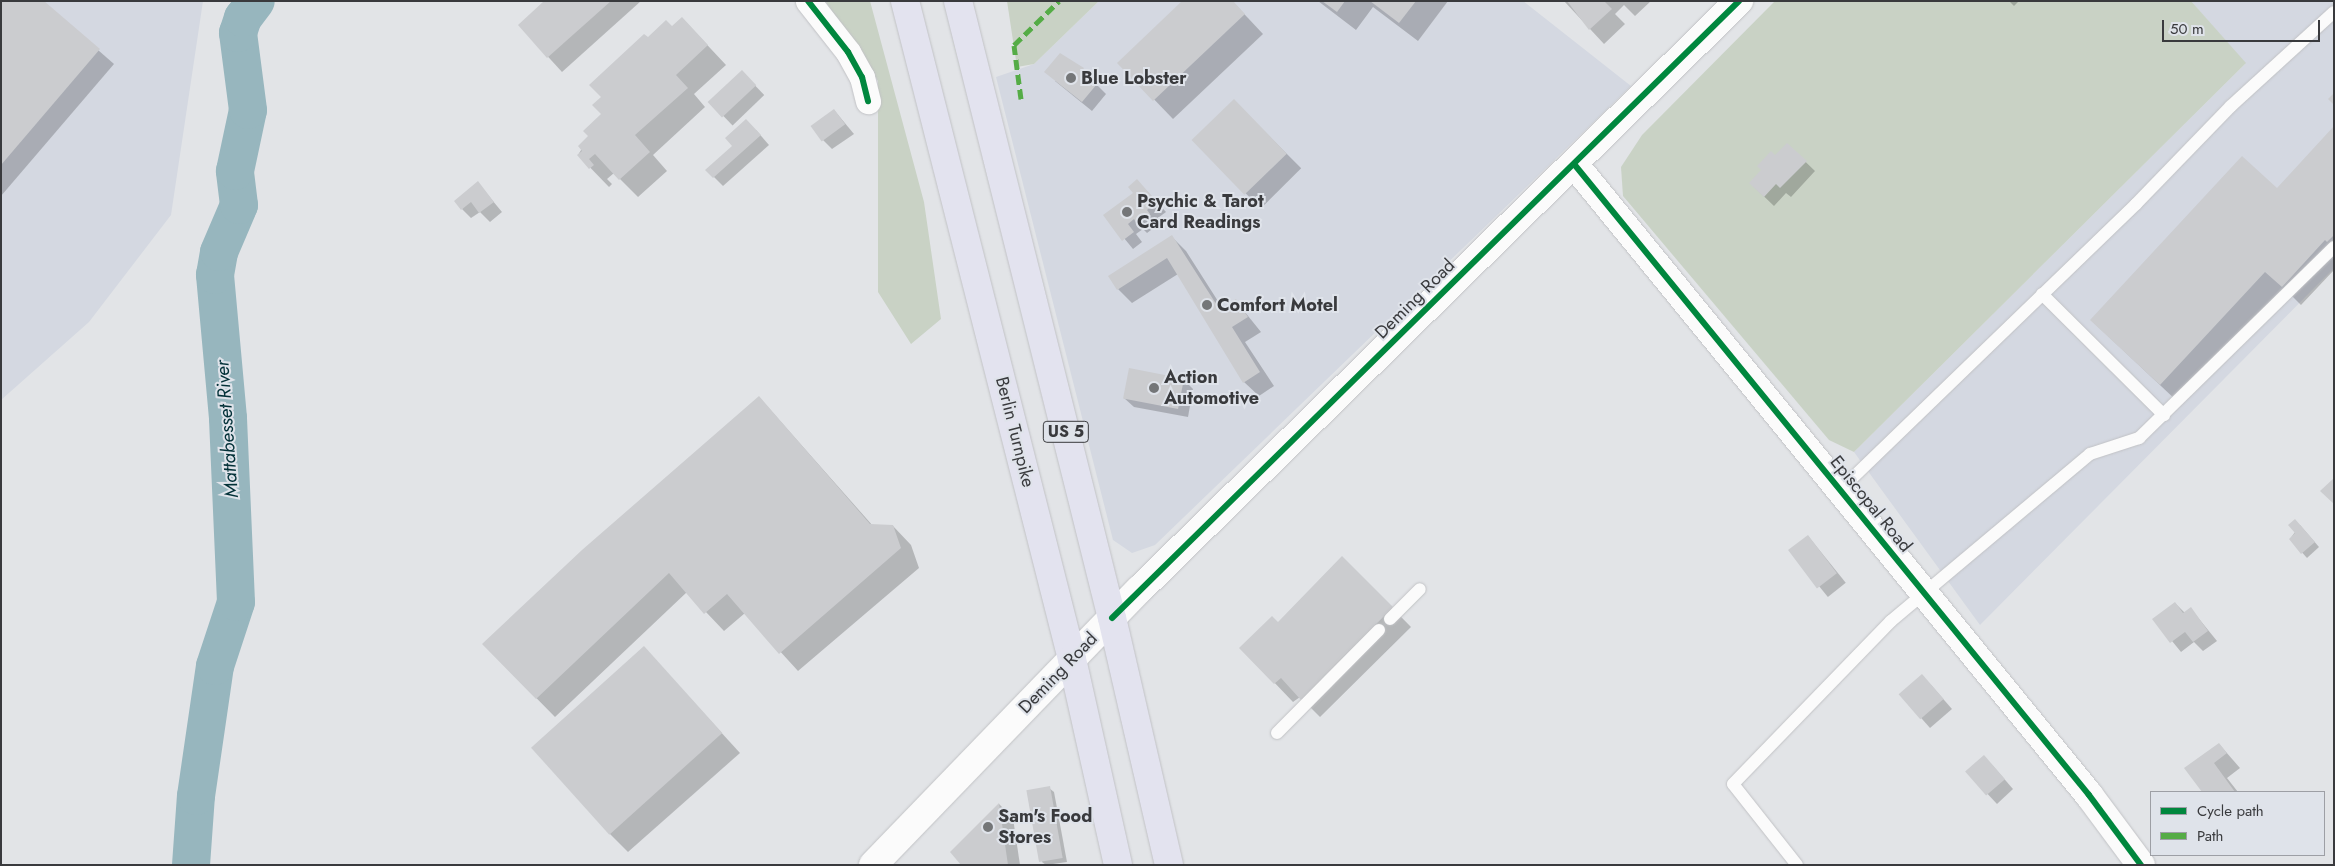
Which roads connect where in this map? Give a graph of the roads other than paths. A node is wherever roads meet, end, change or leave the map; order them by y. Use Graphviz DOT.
graph roads {
  1 [pos="808,1"];
  2 [pos="905,1"];
  3 [pos="958,1"];
  4 [pos="1739,1"];
  5 [pos="2334,12"];
  6 [pos="868,101"];
  7 [pos="1574,164"];
  8 [pos="2334,247"];
  9 [pos="2042,294"];
  10 [pos="2164,415"];
  11 [pos="1840,490"];
  12 [pos="1420,589"];
  13 [pos="1924,593"];
  14 [pos="1112,618"];
  15 [pos="1390,619"];
  16 [pos="1380,630"];
  17 [pos="1072,659"];
  18 [pos="1277,733"];
  19 [pos="874,865"];
  20 [pos="1118,865"];
  21 [pos="1169,865"];
  22 [pos="1797,865"];
  23 [pos="2142,865"];
  1 -- 6 [label="street"];
  2 -- 17 [label="highway, Berlin Turnpike / US 5"];
  3 -- 14 [label="highway, US 5"];
  4 -- 7 [label="street, Deming Road"];
  5 -- 9 [label="lane"];
  7 -- 11 [label="street, Episcopal Road"];
  7 -- 14 [label="street, Deming Road"];
  8 -- 10 [label="lane"];
  9 -- 10 [label="lane"];
  9 -- 11 [label="lane"];
  10 -- 13 [label="lane"];
  11 -- 13 [label="street, Episcopal Road"];
  12 -- 15 [label="lane"];
  13 -- 22 [label="lane"];
  13 -- 23 [label="street, Episcopal Road"];
  14 -- 17 [label="street, Deming Road"];
  14 -- 21 [label="highway, US 5"];
  16 -- 18 [label="lane"];
  17 -- 19 [label="street, Deming Road"];
  17 -- 20 [label="highway, Berlin Turnpike / US 5"];
}
